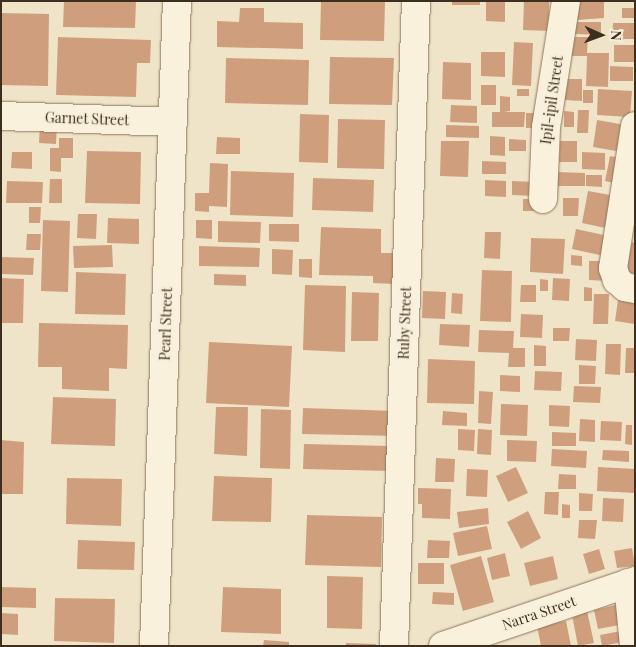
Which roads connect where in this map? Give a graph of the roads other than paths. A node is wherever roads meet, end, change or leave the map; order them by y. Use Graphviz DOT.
graph roads {
  1 [pos="177,1"];
  2 [pos="416,1"];
  3 [pos="566,1"];
  4 [pos="1,116"];
  5 [pos="172,122"];
  6 [pos="635,126"];
  7 [pos="543,199"];
  8 [pos="626,284"];
  9 [pos="631,582"];
  10 [pos="154,646"];
  11 [pos="394,646"];
  12 [pos="443,646"];
  13 [pos="634,646"];
  1 -- 5 [label="street, Pearl Street"];
  2 -- 11 [label="street, Ruby Street"];
  3 -- 7 [label="street, Ipil-ipil Street"];
  4 -- 5 [label="street, Garnet Street"];
  5 -- 10 [label="street, Pearl Street"];
  6 -- 8 [label="street"];
  9 -- 12 [label="street, Narra Street"];
  9 -- 13 [label="street"];
}
